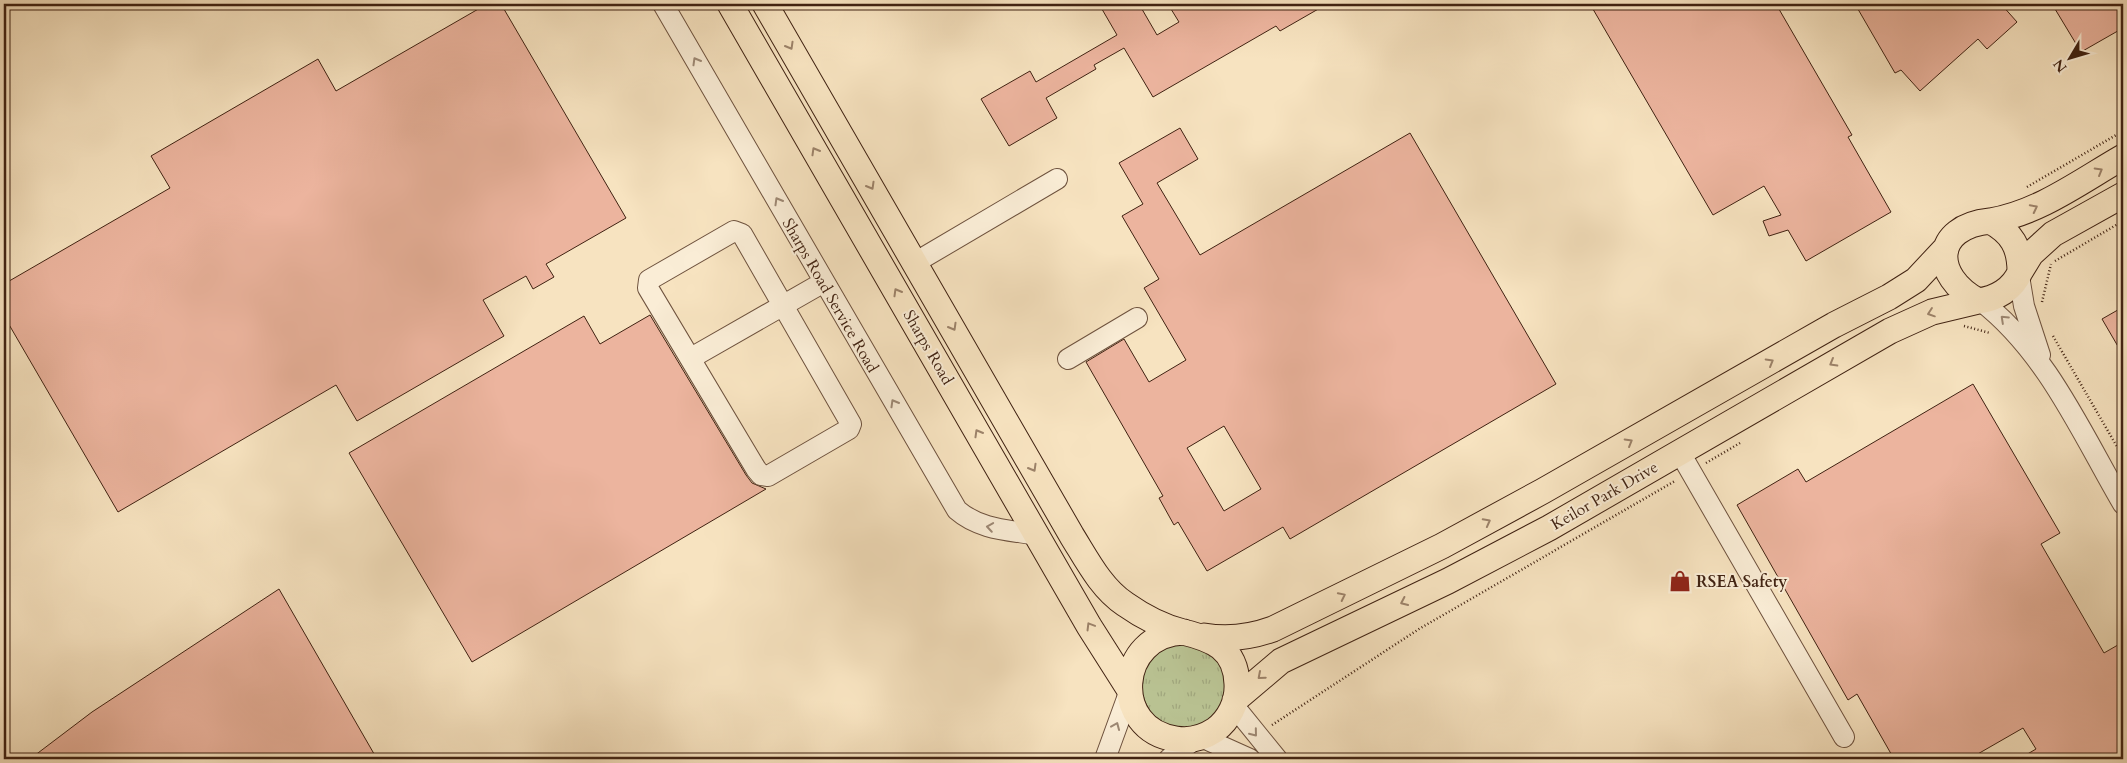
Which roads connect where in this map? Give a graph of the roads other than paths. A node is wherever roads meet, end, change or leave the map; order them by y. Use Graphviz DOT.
graph roads {
  1 [pos="663,4"];
  2 [pos="730,4"];
  3 [pos="765,4"];
  4 [pos="2123,157"];
  5 [pos="1057,179"];
  6 [pos="2123,195"];
  7 [pos="1990,221"];
  8 [pos="1945,249"];
  9 [pos="916,262"];
  10 [pos="2020,274"];
  11 [pos="824,282"];
  12 [pos="1980,301"];
  13 [pos="783,306"];
  14 [pos="1137,318"];
  15 [pos="691,358"];
  16 [pos="1068,359"];
  17 [pos="2045,369"];
  18 [pos="1685,461"];
  19 [pos="2123,503"];
  20 [pos="1038,536"];
  21 [pos="1194,634"];
  22 [pos="1129,691"];
  23 [pos="1234,703"];
  24 [pos="1844,737"];
  25 [pos="1198,738"];
  26 [pos="1105,759"];
  27 [pos="1169,759"];
  28 [pos="1250,759"];
  29 [pos="1276,759"];
  11 -- 1 [label="street, Sharps Road Service Road, one-way"];
  20 -- 2 [label="main road, Sharps Road, one-way"];
  3 -- 9 [label="main road, Sharps Road, one-way"];
  7 -- 4 [label="main road, one-way"];
  5 -- 9 [label="street"];
  6 -- 10 [label="main road"];
  7 -- 8 [label="main road"];
  7 -- 10 [label="main road"];
  8 -- 12 [label="main road"];
  21 -- 8 [label="main road, Keilor Park Drive, one-way"];
  9 -- 21 [label="main road, Sharps Road, one-way"];
  10 -- 12 [label="main road"];
  10 -- 17 [label="street"];
  11 -- 13 [label="street"];
  20 -- 11 [label="street, Sharps Road Service Road, one-way"];
  17 -- 12 [label="street, one-way"];
  12 -- 18 [label="main road, Keilor Park Drive, one-way"];
  13 -- 15 [label="street"];
  13 -- 15 [label="street"];
  13 -- 15 [label="street"];
  14 -- 16 [label="street"];
  17 -- 19 [label="street"];
  18 -- 23 [label="main road, Keilor Park Drive, one-way"];
  18 -- 24 [label="street"];
  22 -- 20 [label="main road, Sharps Road, one-way"];
  21 -- 22 [label="main road"];
  21 -- 23 [label="main road"];
  22 -- 25 [label="main road"];
  26 -- 22 [label="street, one-way"];
  23 -- 25 [label="main road"];
  23 -- 29 [label="street, one-way"];
  25 -- 27 [label="street"];
  25 -- 28 [label="street"];
}
